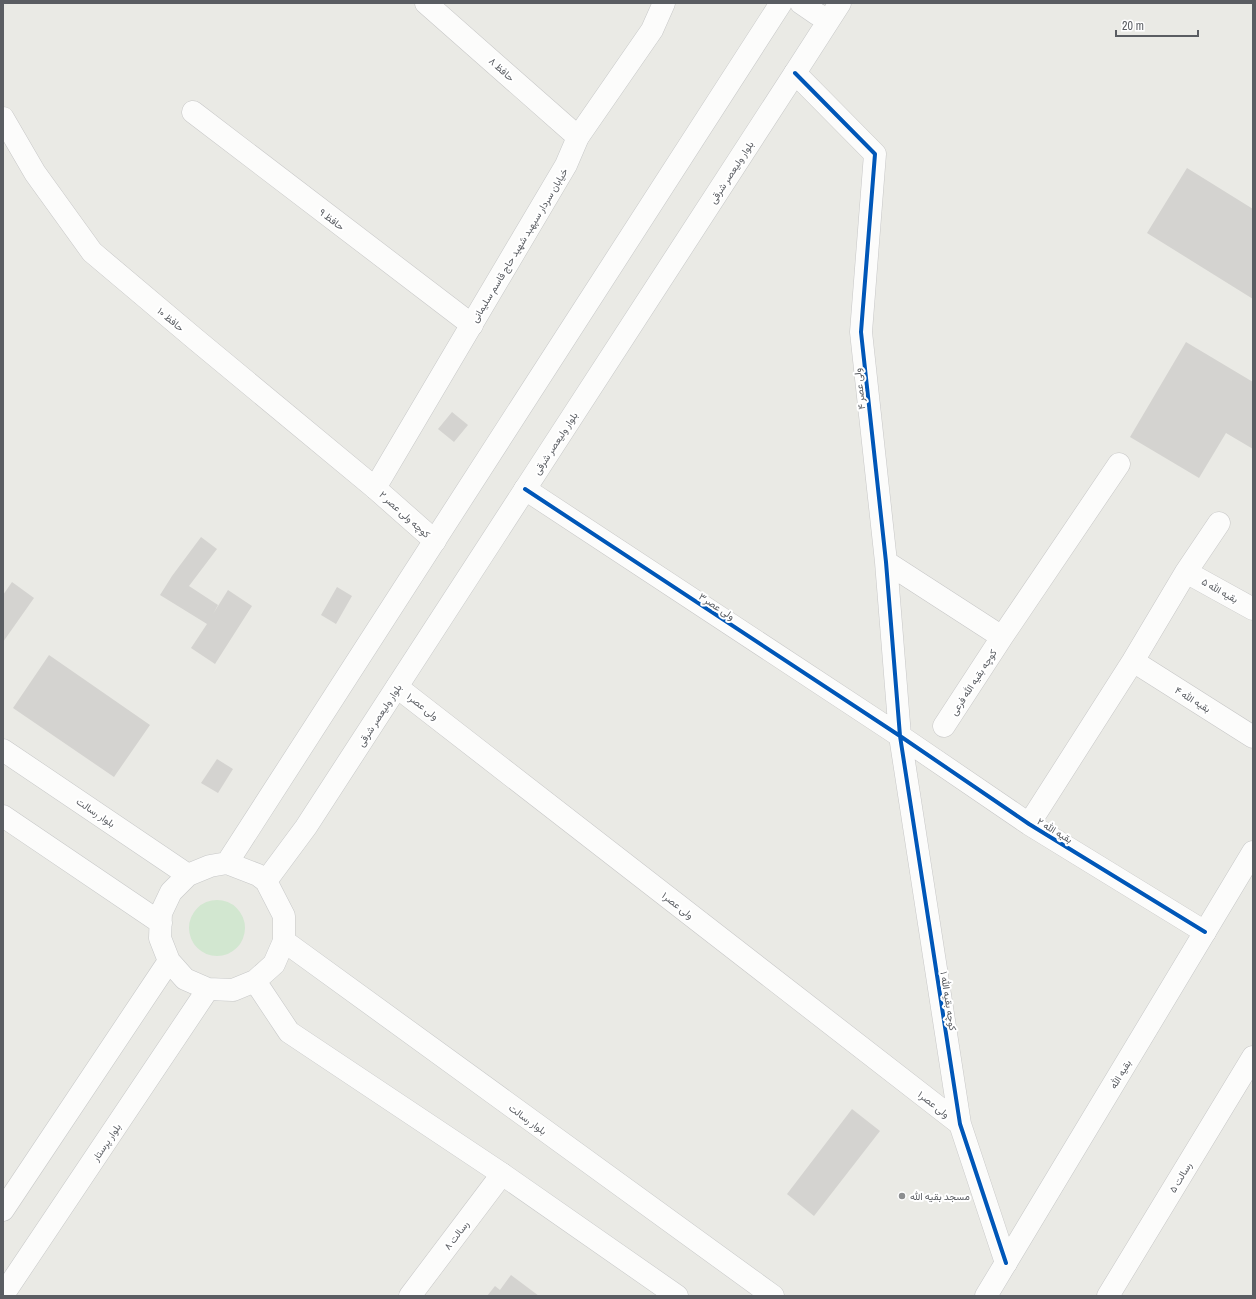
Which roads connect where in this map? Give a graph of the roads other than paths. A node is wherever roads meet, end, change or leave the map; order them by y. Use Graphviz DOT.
graph roads {
  1 [pos="426,3"];
  2 [pos="664,3"];
  3 [pos="781,3"];
  4 [pos="801,3"];
  5 [pos="834,12"];
  6 [pos="795,73"];
  7 [pos="193,112"];
  8 [pos="3,118"];
  9 [pos="578,136"];
  10 [pos="472,325"];
  11 [pos="1119,464"];
  12 [pos="375,488"];
  13 [pos="525,489"];
  14 [pos="1219,523"];
  15 [pos="434,541"];
  16 [pos="886,562"];
  17 [pos="1186,572"];
  18 [pos="1253,609"];
  19 [pos="1002,637"];
  20 [pos="1132,661"];
  21 [pos="397,686"];
  22 [pos="944,726"];
  23 [pos="900,736"];
  24 [pos="1253,737"];
  25 [pos="3,750"];
  26 [pos="3,816"];
  27 [pos="1029,824"];
  28 [pos="1253,852"];
  29 [pos="227,863"];
  30 [pos="188,875"];
  31 [pos="266,881"];
  32 [pos="161,923"];
  33 [pos="1205,932"];
  34 [pos="284,941"];
  35 [pos="169,961"];
  36 [pos="255,981"];
  37 [pos="208,989"];
  38 [pos="1253,1057"];
  39 [pos="960,1124"];
  40 [pos="502,1174"];
  41 [pos="3,1210"];
  42 [pos="1006,1263"];
  43 [pos="3,1295"];
  44 [pos="410,1296"];
  45 [pos="677,1296"];
  46 [pos="773,1296"];
  47 [pos="986,1296"];
  48 [pos="1108,1296"];
  1 -- 9 [label="street, حافظ ۸"];
  2 -- 9 [label="street, خیابان سردار سپهبد شهید حاج قاسم سلیمانی"];
  3 -- 15 [label="street"];
  4 -- 5 [label="street"];
  5 -- 6 [label="street, بلوار ولیعصر شرقی"];
  6 -- 13 [label="street, بلوار ولیعصر شرقی"];
  6 -- 16 [label="street, ولی عصر ۴"];
  7 -- 10 [label="street, حافظ ۹"];
  8 -- 12 [label="street, حافظ ۱۰"];
  9 -- 10 [label="street, خیابان سردار سپهبد شهید حاج قاسم سلیمانی"];
  10 -- 12 [label="street, خیابان سردار سپهبد شهید حاج قاسم سلیمانی"];
  11 -- 19 [label="street, کوچه بقیه الله فرعی"];
  12 -- 15 [label="street, کوچه ولی عصر ۲"];
  13 -- 21 [label="street, بلوار ولیعصر شرقی"];
  13 -- 23 [label="street, ولی عصر۳"];
  14 -- 17 [label="street"];
  15 -- 29 [label="street"];
  16 -- 19 [label="street"];
  16 -- 23 [label="street, ولی عصر ۴"];
  17 -- 18 [label="street, بقیه الله ۵"];
  17 -- 20 [label="street"];
  19 -- 22 [label="street, کوچه بقیه الله فرعی"];
  20 -- 24 [label="street, بقیه الله ۴"];
  20 -- 27 [label="street"];
  21 -- 31 [label="street, بلوار ولیعصر شرقی"];
  21 -- 39 [label="street, ولی عصر۱"];
  23 -- 27 [label="street, بقیه الله ۲"];
  23 -- 39 [label="street, کوچه بقیه الله ۱"];
  25 -- 30 [label="street, بلوار رسالت"];
  26 -- 32 [label="street"];
  27 -- 33 [label="street, بقیه الله ۲"];
  28 -- 33 [label="street, بقیه الله"];
  29 -- 30 [label="street"];
  29 -- 31 [label="street"];
  30 -- 32 [label="street"];
  31 -- 34 [label="street"];
  32 -- 35 [label="street"];
  33 -- 42 [label="street, بقیه الله"];
  34 -- 36 [label="street"];
  34 -- 46 [label="street, بلوار رسالت"];
  35 -- 37 [label="street"];
  35 -- 41 [label="street"];
  36 -- 37 [label="street"];
  36 -- 40 [label="street"];
  37 -- 43 [label="street, بلوار پرستار"];
  38 -- 48 [label="street, رسالت ۵"];
  39 -- 42 [label="street, کوچه بقیه الله ۱"];
  40 -- 44 [label="street, رسالت ۸"];
  40 -- 45 [label="street"];
  42 -- 47 [label="street, بقیه الله"];
}
